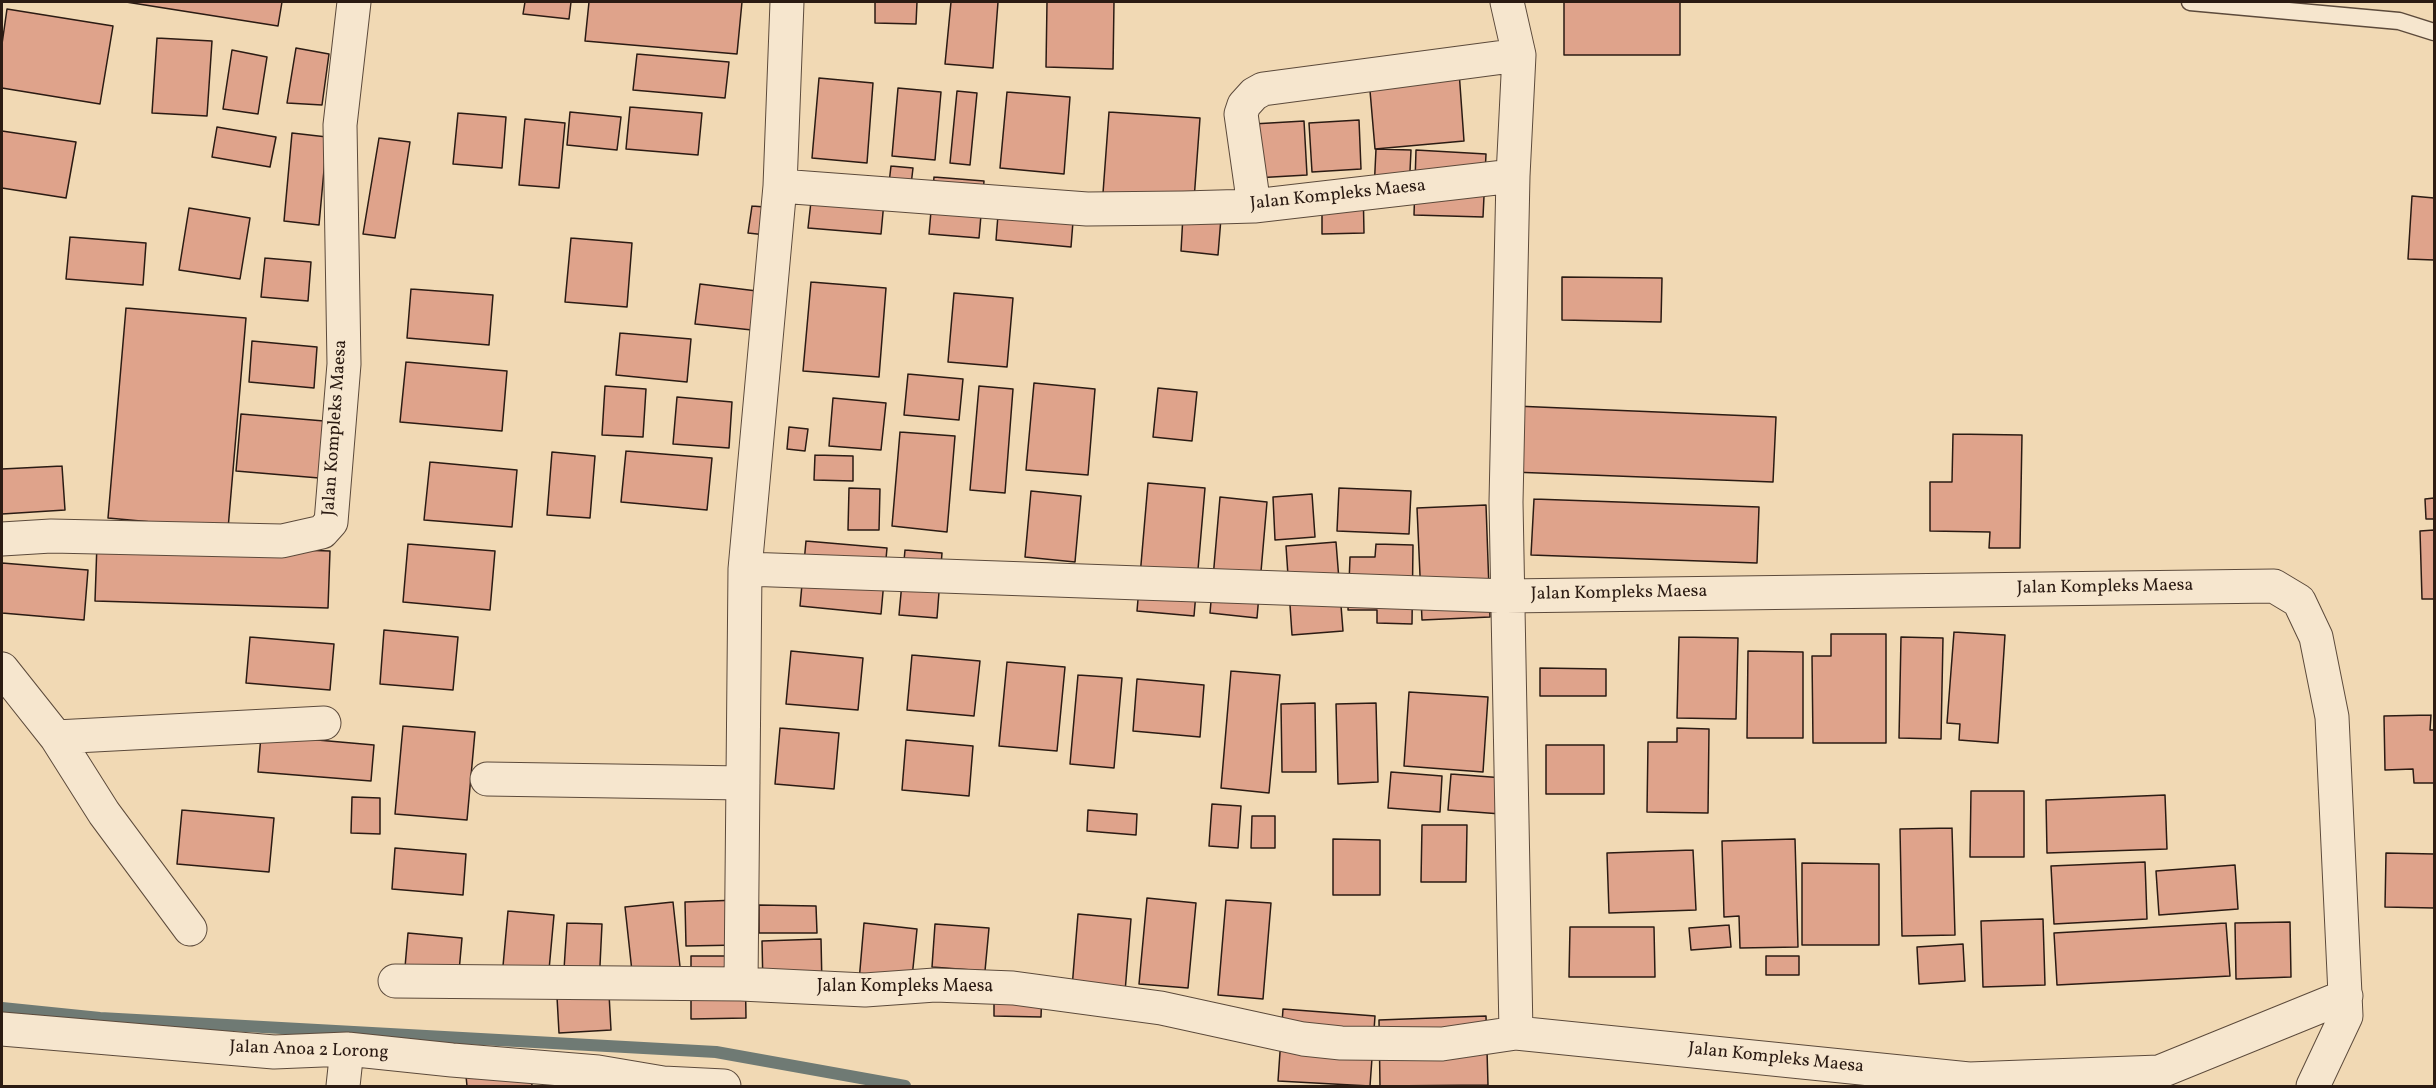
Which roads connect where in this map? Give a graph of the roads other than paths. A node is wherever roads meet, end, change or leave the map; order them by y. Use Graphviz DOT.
graph roads {
  1 [pos="354,2"];
  2 [pos="787,2"];
  3 [pos="1507,2"];
  4 [pos="2190,2"];
  5 [pos="2434,32"];
  6 [pos="1519,54"];
  7 [pos="1513,176"];
  8 [pos="780,186"];
  9 [pos="1254,206"];
  10 [pos="2,539"];
  11 [pos="745,569"];
  12 [pos="1506,596"];
  13 [pos="2,669"];
  14 [pos="324,723"];
  15 [pos="56,737"];
  16 [pos="487,779"];
  17 [pos="743,783"];
  18 [pos="190,930"];
  19 [pos="395,981"];
  20 [pos="741,984"];
  21 [pos="2346,1006"];
  22 [pos="2,1029"];
  23 [pos="1516,1033"];
  24 [pos="347,1049"];
  25 [pos="343,1086"];
  26 [pos="724,1086"];
  27 [pos="2313,1086"];
  1 -- 10 [label="street, Jalan Kompleks Maesa"];
  2 -- 8 [label="street"];
  3 -- 6 [label="street"];
  4 -- 5 [label="lane"];
  6 -- 7 [label="street"];
  6 -- 9 [label="street"];
  7 -- 9 [label="street, Jalan Kompleks Maesa"];
  7 -- 12 [label="street, Jalan Kompleks Maesa"];
  8 -- 9 [label="street, Jalan Kompleks Maesa"];
  8 -- 11 [label="street"];
  11 -- 12 [label="street, Jalan Kompleks Maesa"];
  11 -- 17 [label="street"];
  12 -- 21 [label="street, Jalan Kompleks Maesa"];
  12 -- 23 [label="street, Jalan Kompleks Maesa"];
  13 -- 15 [label="street"];
  14 -- 15 [label="street"];
  15 -- 18 [label="street"];
  16 -- 17 [label="street"];
  17 -- 20 [label="street"];
  19 -- 20 [label="street, Jalan Kompleks Maesa"];
  20 -- 23 [label="street, Jalan Kompleks Maesa"];
  21 -- 23 [label="street, Jalan Kompleks Maesa"];
  21 -- 27 [label="street"];
  22 -- 24 [label="street, Jalan Anoa 2 Lorong"];
  24 -- 25 [label="street"];
  24 -- 26 [label="street, Jalan Anoa 2 Lorong"];
}
